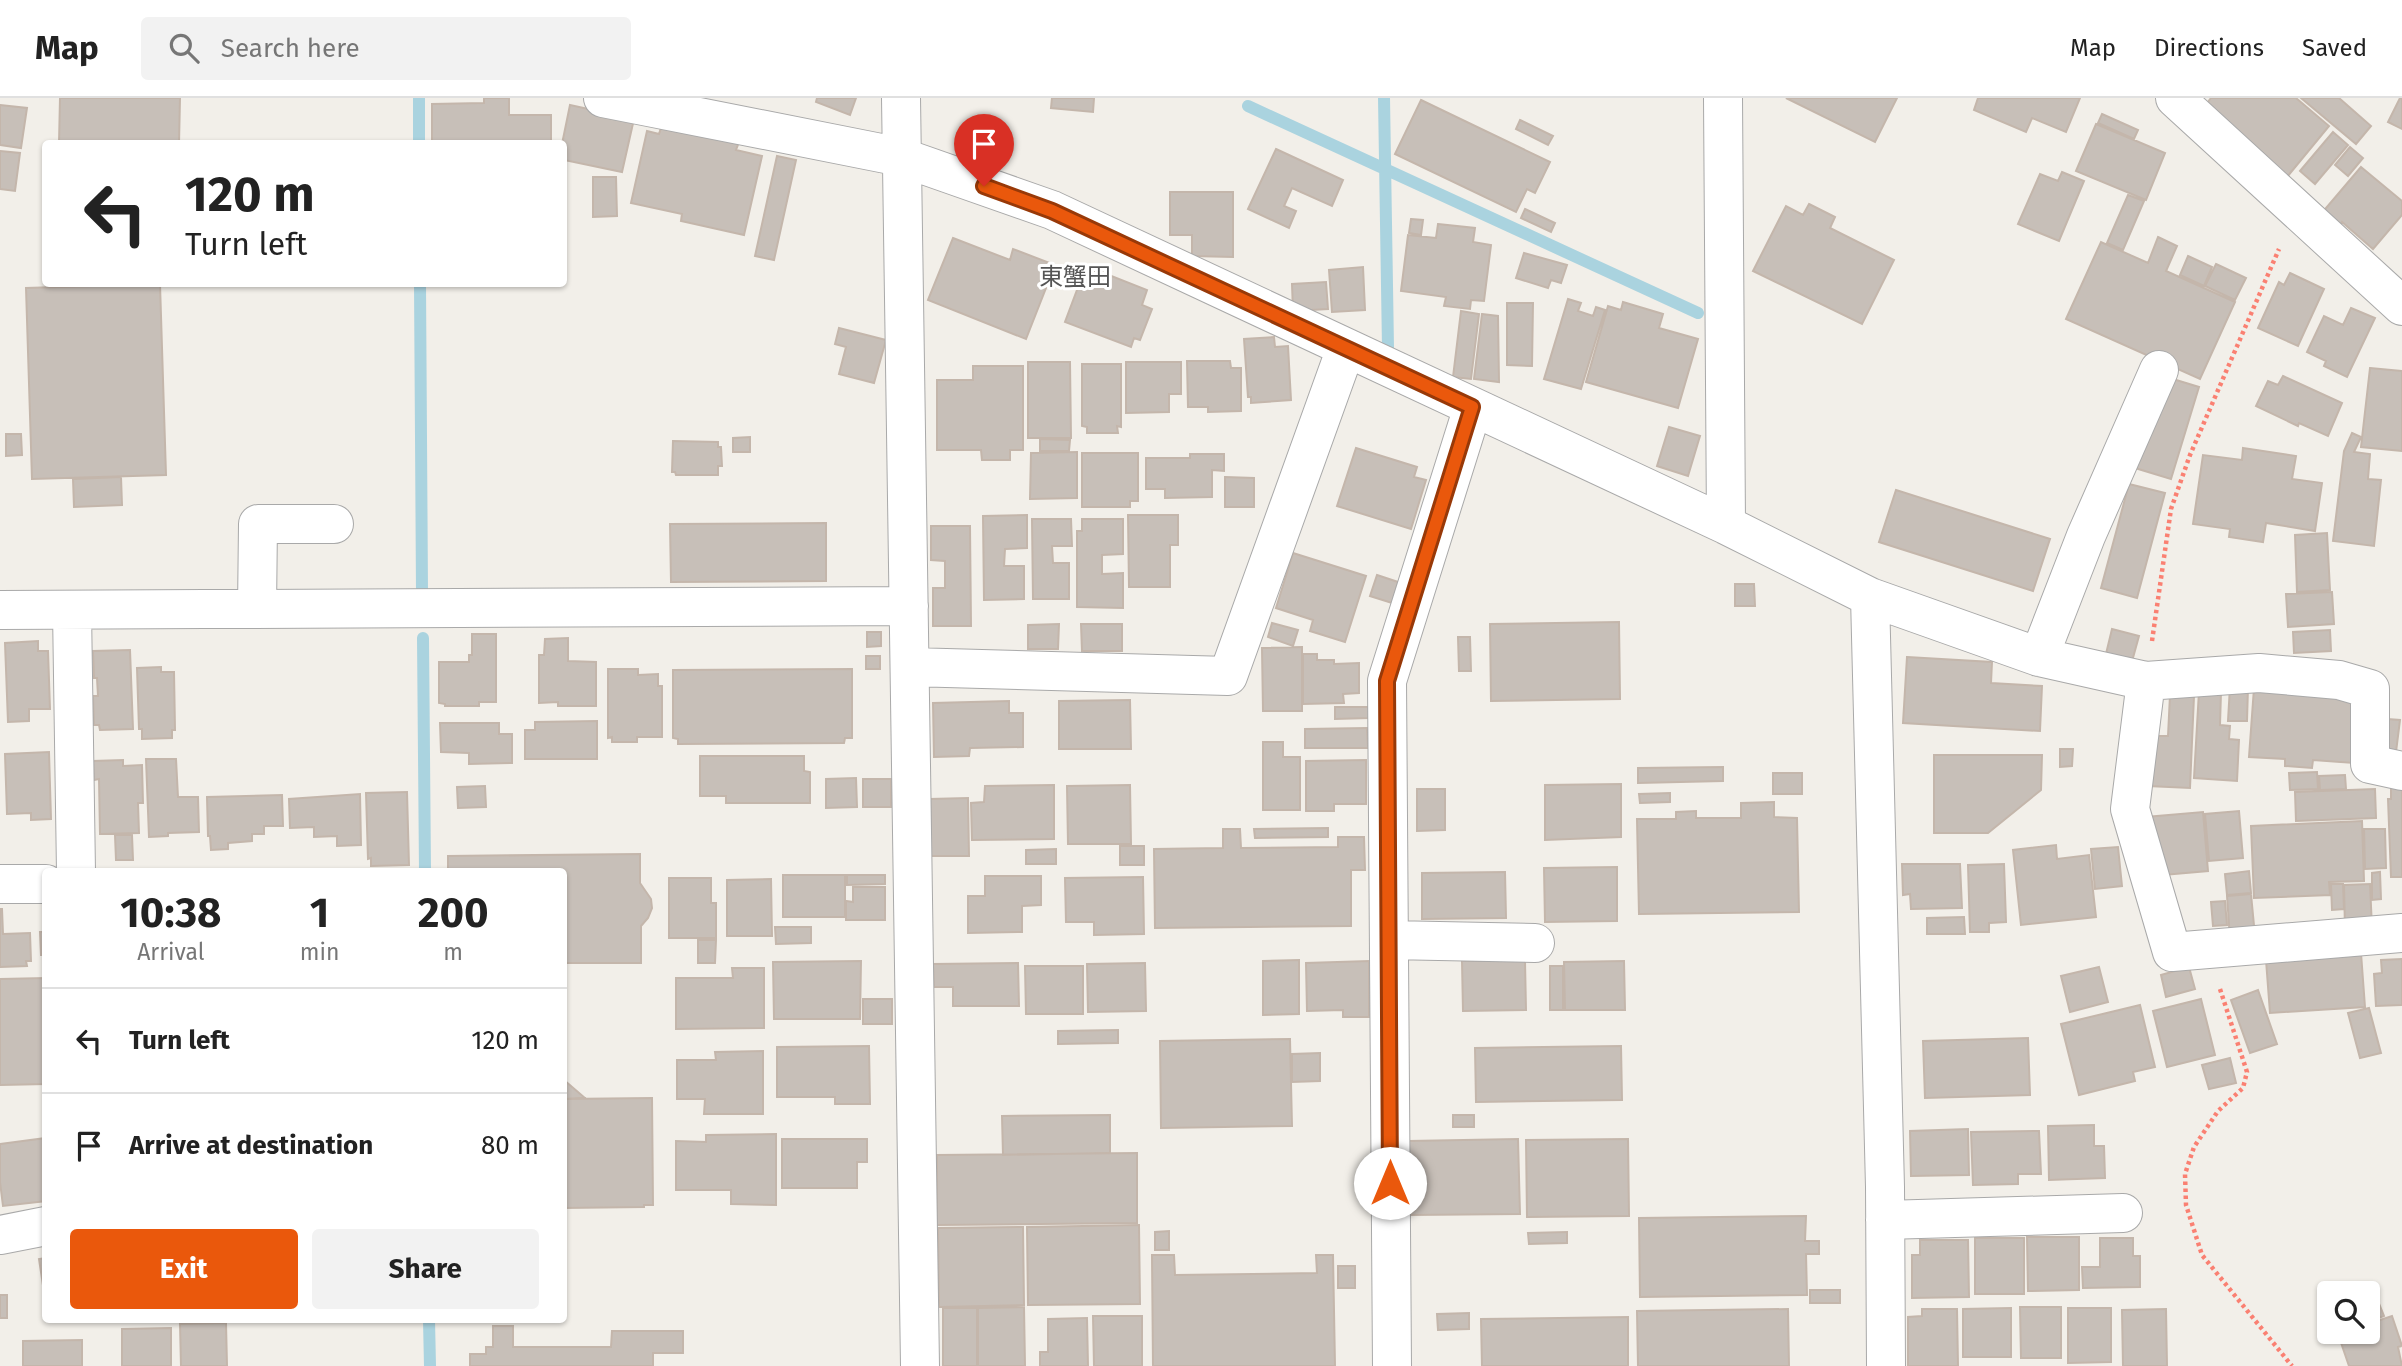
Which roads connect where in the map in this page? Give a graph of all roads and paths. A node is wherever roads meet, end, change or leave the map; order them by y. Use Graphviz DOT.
graph roads {
  1 [pos="603,98"];
  2 [pos="901,98"];
  3 [pos="1723,98"];
  4 [pos="2175,98"];
  5 [pos="901,157"];
  6 [pos="2296,209"];
  7 [pos="2396,286"];
  8 [pos="1346,348"];
  9 [pos="2159,370"];
  10 [pos="1472,407"];
  11 [pos="334,524"];
  12 [pos="1726,525"];
  13 [pos="1870,597"];
  14 [pos="909,606"];
  15 [pos="257,609"];
  16 [pos="0,610"];
  17 [pos="72,610"];
  18 [pos="2039,657"];
  19 [pos="910,667"];
  20 [pos="2146,681"];
  21 [pos="2402,771"];
  22 [pos="76,868"];
  23 [pos="0,884"];
  24 [pos="42,884"];
  25 [pos="2402,933"];
  26 [pos="1389,940"];
  27 [pos="1535,943"];
  28 [pos="2206,948"];
  29 [pos="2123,1213"];
  30 [pos="1885,1220"];
  31 [pos="42,1227"];
  32 [pos="0,1235"];
  33 [pos="920,1366"];
  34 [pos="1391,1366"];
  35 [pos="1886,1366"];
  36 [pos="2292,1366"];
  1 -- 5 [label="street"];
  2 -- 5 [label="street"];
  3 -- 12 [label="street"];
  4 -- 6 [label="street"];
  5 -- 8 [label="street"];
  5 -- 14 [label="street"];
  6 -- 7 [label="street"];
  6 -- 20 [label="path"];
  8 -- 10 [label="street"];
  8 -- 19 [label="street"];
  9 -- 18 [label="street"];
  10 -- 12 [label="street"];
  10 -- 26 [label="street"];
  11 -- 15 [label="street"];
  12 -- 13 [label="street"];
  13 -- 18 [label="street"];
  13 -- 30 [label="street"];
  14 -- 15 [label="street"];
  14 -- 19 [label="street"];
  15 -- 17 [label="street"];
  16 -- 17 [label="street"];
  17 -- 22 [label="street"];
  18 -- 20 [label="street"];
  19 -- 33 [label="street"];
  20 -- 21 [label="street"];
  20 -- 28 [label="street"];
  23 -- 24 [label="street"];
  25 -- 28 [label="street"];
  26 -- 27 [label="street"];
  26 -- 34 [label="street"];
  28 -- 36 [label="path"];
  29 -- 30 [label="street"];
  30 -- 35 [label="street"];
  31 -- 32 [label="street"];
}
